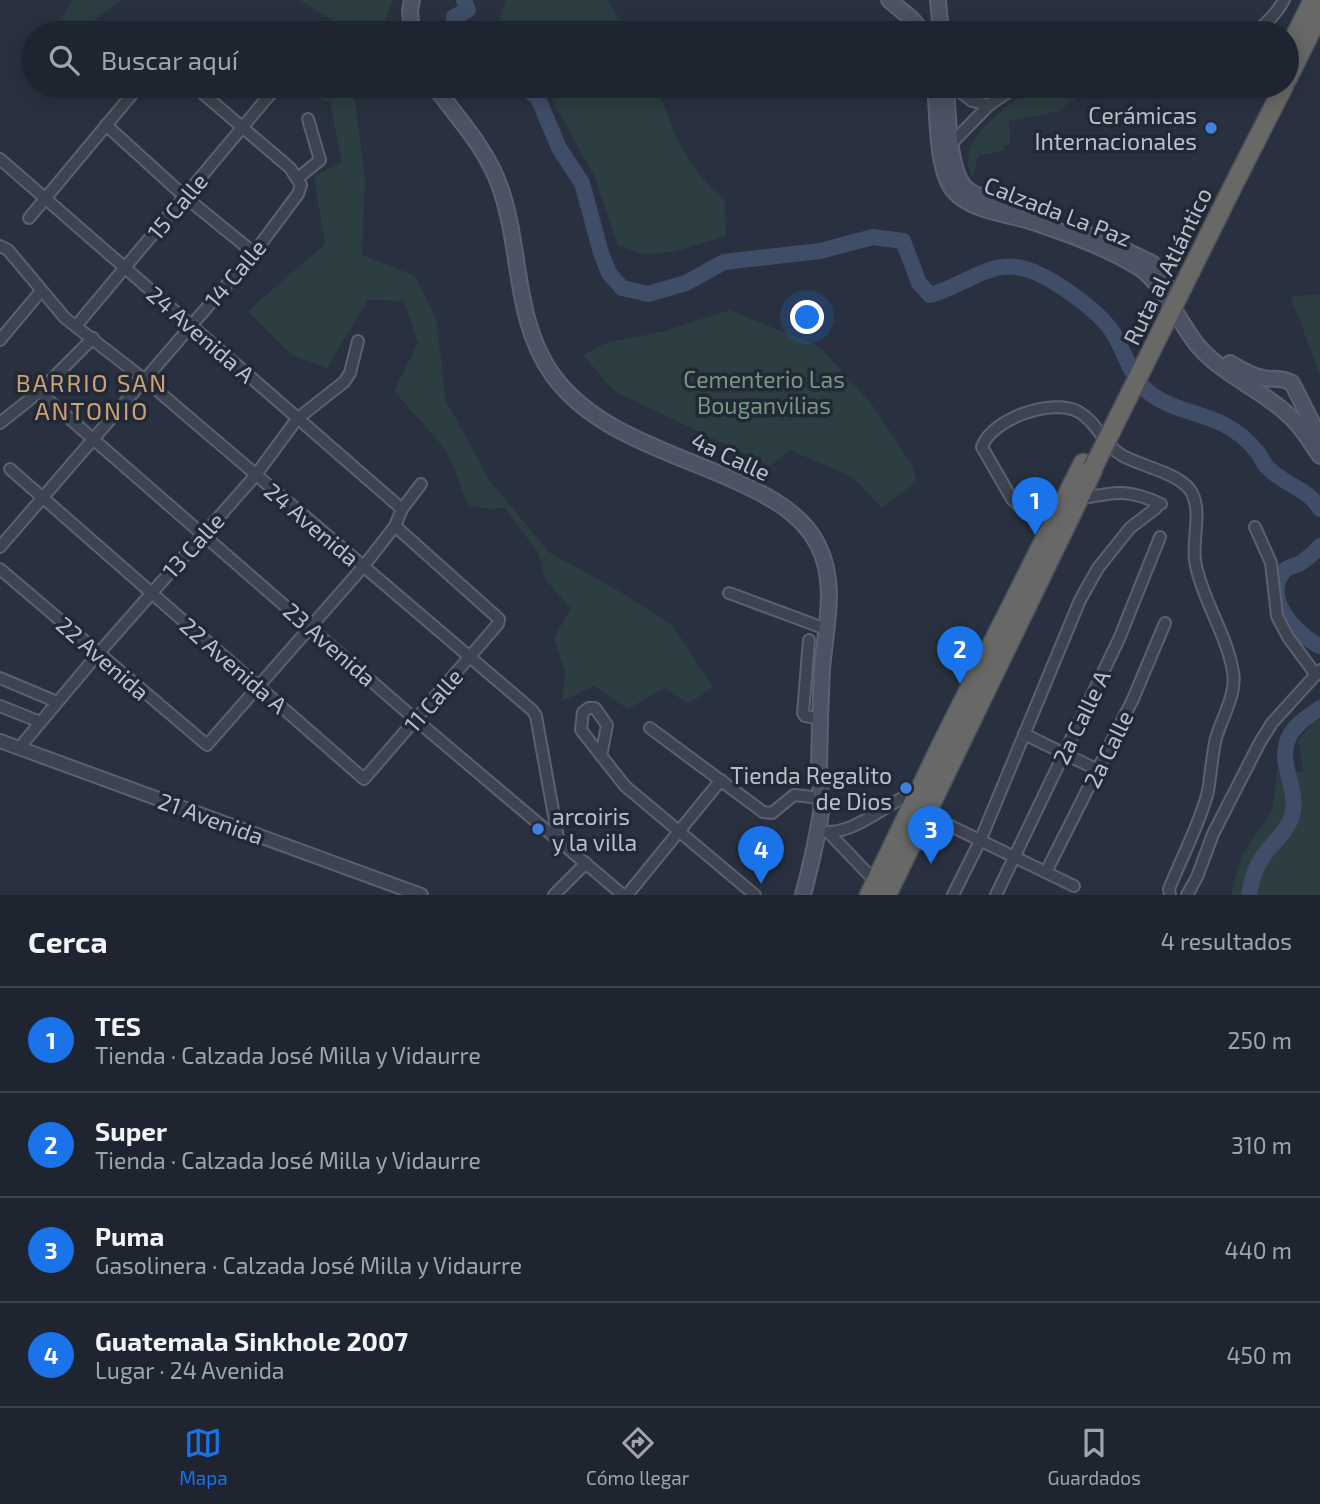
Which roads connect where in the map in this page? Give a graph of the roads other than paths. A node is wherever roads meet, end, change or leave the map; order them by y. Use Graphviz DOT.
graph roads {
  1 [pos="412,0"];
  2 [pos="889,0"];
  3 [pos="929,0"];
  4 [pos="938,0"];
  5 [pos="1284,0"];
  6 [pos="1313,0"];
  7 [pos="1320,13"];
  8 [pos="411,21"];
  9 [pos="911,21"];
  10 [pos="930,21"];
  11 [pos="940,21"];
  12 [pos="1269,21"];
  13 [pos="1299,28"];
  14 [pos="1299,56"];
  15 [pos="129,98"];
  16 [pos="207,98"];
  17 [pos="267,98"];
  18 [pos="443,98"];
  19 [pos="937,98"];
  20 [pos="946,98"];
  21 [pos="968,98"];
  22 [pos="1000,98"];
  23 [pos="1265,98"];
  24 [pos="1277,98"];
  25 [pos="989,106"];
  26 [pos="308,119"];
  27 [pos="106,125"];
  28 [pos="242,129"];
  29 [pos="945,149"];
  30 [pos="0,159"];
  31 [pos="300,182"];
  32 [pos="1229,184"];
  33 [pos="961,190"];
  34 [pos="184,196"];
  35 [pos="44,198"];
  36 [pos="29,218"];
  37 [pos="0,246"];
  38 [pos="254,253"];
  39 [pos="125,268"];
  40 [pos="41,290"];
  41 [pos="191,325"];
  42 [pos="76,326"];
  43 [pos="93,338"];
  44 [pos="0,340"];
  45 [pos="358,341"];
  46 [pos="145,380"];
  47 [pos="1292,383"];
  48 [pos="39,392"];
  49 [pos="1278,406"];
  50 [pos="298,419"];
  51 [pos="0,423"];
  52 [pos="1320,438"];
  53 [pos="93,440"];
  54 [pos="1320,456"];
  55 [pos="1088,465"];
  56 [pos="10,469"];
  57 [pos="255,476"];
  58 [pos="421,484"];
  59 [pos="42,498"];
  60 [pos="1079,499"];
  61 [pos="402,509"];
  62 [pos="395,526"];
  63 [pos="1255,527"];
  64 [pos="1048,532"];
  65 [pos="204,534"];
  66 [pos="1160,537"];
  67 [pos="0,547"];
  68 [pos="363,567"];
  69 [pos="0,569"];
  70 [pos="151,593"];
  71 [pos="729,593"];
  72 [pos="1166,624"];
  73 [pos="311,628"];
  74 [pos="826,629"];
  75 [pos="809,640"];
  76 [pos="98,654"];
  77 [pos="470,658"];
  78 [pos="1318,673"];
  79 [pos="0,678"];
  80 [pos="259,687"];
  81 [pos="57,702"];
  82 [pos="0,706"];
  83 [pos="820,719"];
  84 [pos="416,720"];
  85 [pos="40,722"];
  86 [pos="650,728"];
  87 [pos="1024,734"];
  88 [pos="0,741"];
  89 [pos="19,748"];
  90 [pos="1063,753"];
  91 [pos="601,756"];
  92 [pos="1098,770"];
  93 [pos="364,779"];
  94 [pos="721,780"];
  95 [pos="915,797"];
  96 [pos="821,798"];
  97 [pos="926,814"];
  98 [pos="680,832"];
  99 [pos="824,832"];
  100 [pos="558,838"];
  101 [pos="980,841"];
  102 [pos="1015,856"];
  103 [pos="586,863"];
  104 [pos="1046,872"];
  105 [pos="1074,886"];
  106 [pos="882,892"];
  107 [pos="421,895"];
  108 [pos="554,895"];
  109 [pos="625,895"];
  110 [pos="755,895"];
  111 [pos="803,895"];
  112 [pos="953,895"];
  113 [pos="996,895"];
  114 [pos="1170,895"];
  115 [pos="1188,895"];
  1 -- 8 [label="main road"];
  2 -- 9 [label="main road"];
  3 -- 10 [label="main road"];
  4 -- 11 [label="main road"];
  5 -- 12 [label="street"];
  6 -- 13 [label="highway"];
  7 -- 14 [label="highway"];
  15 -- 27 [label="street"];
  16 -- 28 [label="street"];
  17 -- 28 [label="street, 15 Calle"];
  18 -- 74 [label="main road, 4a Calle"];
  19 -- 29 [label="main road"];
  20 -- 29 [label="main road"];
  21 -- 25 [label="street"];
  22 -- 25 [label="street"];
  23 -- 32 [label="highway, Ruta al Atlántico"];
  24 -- 32 [label="highway, Ruta al Atlántico"];
  25 -- 29 [label="street"];
  26 -- 31 [label="street, 14 Calle"];
  27 -- 34 [label="street"];
  27 -- 35 [label="street"];
  28 -- 31 [label="street"];
  28 -- 34 [label="street, 15 Calle"];
  29 -- 33 [label="main road, Calzada La Paz"];
  30 -- 35 [label="street, 24 Avenida A"];
  31 -- 38 [label="street, 14 Calle"];
  32 -- 55 [label="highway, Ruta al Atlántico, bridge"];
  33 -- 47 [label="main road, Calzada La Paz"];
  33 -- 49 [label="main road, Calzada La Paz"];
  34 -- 38 [label="street"];
  34 -- 39 [label="street, 15 Calle"];
  35 -- 36 [label="street"];
  35 -- 39 [label="street, 24 Avenida A"];
  37 -- 40 [label="street, 24 Avenida"];
  38 -- 41 [label="street, 14 Calle"];
  39 -- 41 [label="street, 24 Avenida A"];
  39 -- 42 [label="street, 15 Calle"];
  40 -- 42 [label="street, 24 Avenida"];
  40 -- 44 [label="street"];
  41 -- 46 [label="street, 14 Calle"];
  41 -- 50 [label="street, 24 Avenida A"];
  42 -- 43 [label="street, 24 Avenida"];
  43 -- 46 [label="street, 24 Avenida"];
  43 -- 48 [label="street"];
  45 -- 50 [label="street, 13 Calle"];
  46 -- 53 [label="street, 14 Calle"];
  46 -- 57 [label="street, 24 Avenida"];
  47 -- 49 [label="main road"];
  47 -- 52 [label="main road"];
  48 -- 51 [label="street"];
  48 -- 53 [label="street, 23 Avenida"];
  49 -- 54 [label="main road, Calzada La Paz"];
  50 -- 57 [label="street, 13 Calle"];
  50 -- 61 [label="street, 24 Avenida A"];
  53 -- 59 [label="street, 14 Calle"];
  53 -- 65 [label="street, 23 Avenida"];
  55 -- 60 [label="highway"];
  55 -- 64 [label="highway"];
  56 -- 59 [label="street, 22 Avenida A"];
  57 -- 65 [label="street, 13 Calle"];
  57 -- 68 [label="street, 24 Avenida"];
  58 -- 61 [label="street"];
  59 -- 67 [label="street, 14 Calle"];
  59 -- 70 [label="street, 22 Avenida A"];
  60 -- 87 [label="street"];
  60 -- 97 [label="highway"];
  61 -- 62 [label="street"];
  62 -- 68 [label="street"];
  62 -- 77 [label="street, 11 Calle"];
  63 -- 78 [label="street"];
  64 -- 95 [label="highway"];
  64 -- 114 [label="street"];
  65 -- 70 [label="street, 13 Calle"];
  65 -- 73 [label="street, 23 Avenida"];
  66 -- 90 [label="street, 2a Calle A"];
  68 -- 73 [label="street"];
  68 -- 77 [label="street, 24 Avenida"];
  69 -- 76 [label="street, 22 Avenida"];
  70 -- 76 [label="street, 13 Calle"];
  70 -- 80 [label="street, 22 Avenida A"];
  71 -- 74 [label="street"];
  72 -- 92 [label="street, 2a Calle"];
  73 -- 80 [label="street"];
  73 -- 84 [label="street, 23 Avenida"];
  74 -- 83 [label="main road, 4a Calle"];
  75 -- 83 [label="street"];
  76 -- 80 [label="street, 22 Avenida"];
  76 -- 81 [label="street, 13 Calle"];
  77 -- 84 [label="street, 11 Calle"];
  77 -- 100 [label="street, 24 Avenida"];
  78 -- 115 [label="street"];
  79 -- 81 [label="street"];
  80 -- 93 [label="street, 22 Avenida A"];
  81 -- 85 [label="street, 13 Calle"];
  82 -- 85 [label="street"];
  83 -- 96 [label="main road, 4a Calle"];
  84 -- 93 [label="street, 11 Calle"];
  84 -- 100 [label="street, 23 Avenida"];
  85 -- 89 [label="street, 13 Calle"];
  86 -- 94 [label="street"];
  87 -- 90 [label="street"];
  87 -- 101 [label="street"];
  88 -- 89 [label="street, 21 Avenida"];
  89 -- 107 [label="street, 21 Avenida"];
  90 -- 92 [label="street"];
  90 -- 102 [label="street, 2a Calle A"];
  91 -- 98 [label="street"];
  92 -- 104 [label="street, 2a Calle"];
  94 -- 96 [label="street"];
  94 -- 98 [label="street"];
  95 -- 99 [label="street"];
  95 -- 106 [label="highway"];
  96 -- 99 [label="main road, 4a Calle"];
  97 -- 101 [label="street"];
  97 -- 106 [label="highway"];
  98 -- 109 [label="street"];
  98 -- 110 [label="street"];
  99 -- 106 [label="street"];
  99 -- 111 [label="main road, 4a Calle"];
  100 -- 103 [label="street, 23 Avenida"];
  101 -- 102 [label="street"];
  101 -- 112 [label="street"];
  102 -- 104 [label="street"];
  102 -- 113 [label="street, 2a Calle A"];
  103 -- 108 [label="street"];
  103 -- 109 [label="street, 23 Avenida"];
  104 -- 105 [label="street"];
}
